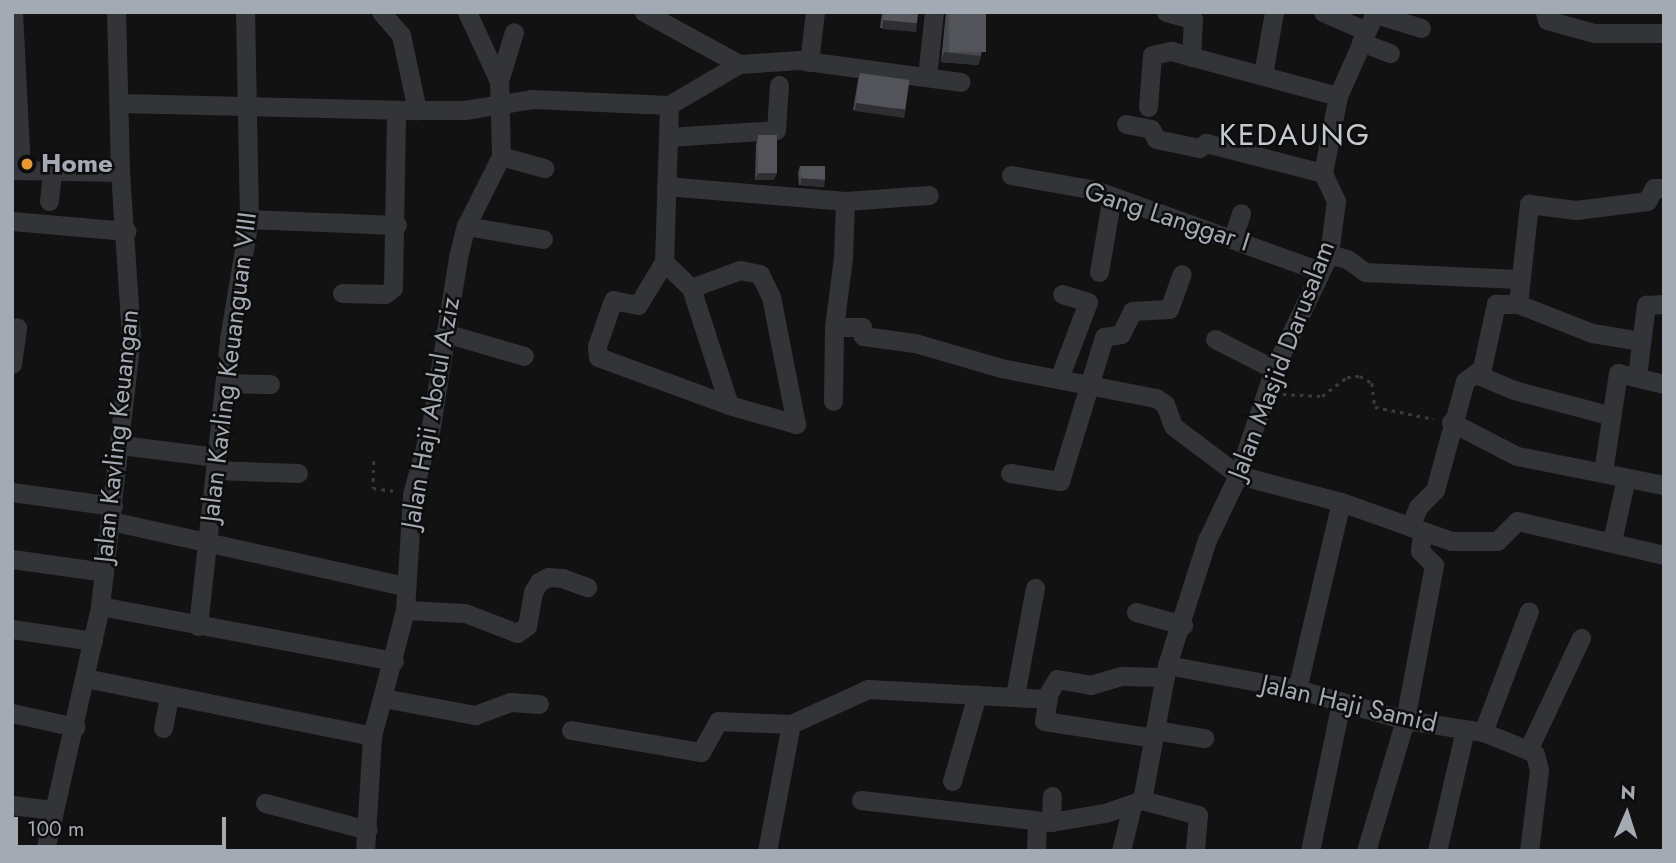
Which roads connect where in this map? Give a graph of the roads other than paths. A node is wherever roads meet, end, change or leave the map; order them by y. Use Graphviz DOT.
graph roads {
  1 [pos="116,12"];
  2 [pos="246,12"];
  3 [pos="381,12"];
  4 [pos="467,12"];
  5 [pos="815,12"];
  6 [pos="934,12"];
  7 [pos="1166,12"];
  8 [pos="1274,12"];
  9 [pos="1323,12"];
  10 [pos="1545,12"];
  11 [pos="651,14"];
  12 [pos="13,25"];
  13 [pos="1369,25"];
  14 [pos="1421,28"];
  15 [pos="514,32"];
  16 [pos="1664,33"];
  17 [pos="1390,53"];
  18 [pos="1191,57"];
  19 [pos="809,62"];
  20 [pos="739,64"];
  21 [pos="1263,74"];
  22 [pos="927,77"];
  23 [pos="499,81"];
  24 [pos="961,82"];
  25 [pos="779,85"];
  26 [pos="1338,96"];
  27 [pos="15,99"];
  28 [pos="121,103"];
  29 [pos="670,105"];
  30 [pos="502,106"];
  31 [pos="247,107"];
  32 [pos="1148,107"];
  33 [pos="396,110"];
  34 [pos="417,110"];
  35 [pos="1126,124"];
  36 [pos="668,137"];
  37 [pos="501,156"];
  38 [pos="544,168"];
  39 [pos="17,169"];
  40 [pos="52,170"];
  41 [pos="120,172"];
  42 [pos="1324,173"];
  43 [pos="1011,175"];
  44 [pos="666,186"];
  45 [pos="1664,188"];
  46 [pos="929,195"];
  47 [pos="1112,196"];
  48 [pos="50,201"];
  49 [pos="845,201"];
  50 [pos="1241,213"];
  51 [pos="249,219"];
  52 [pos="12,221"];
  53 [pos="397,225"];
  54 [pos="466,226"];
  55 [pos="127,230"];
  56 [pos="1233,238"];
  57 [pos="543,239"];
  58 [pos="664,262"];
  59 [pos="1324,262"];
  60 [pos="1099,272"];
  61 [pos="1182,274"];
  62 [pos="1518,279"];
  63 [pos="691,288"];
  64 [pos="342,293"];
  65 [pos="1062,294"];
  66 [pos="1518,304"];
  67 [pos="1664,304"];
  68 [pos="17,327"];
  69 [pos="834,327"];
  70 [pos="445,332"];
  71 [pos="1214,340"];
  72 [pos="1640,341"];
  73 [pos="524,356"];
  74 [pos="12,364"];
  75 [pos="1274,369"];
  76 [pos="1476,374"];
  77 [pos="1627,374"];
  78 [pos="1060,376"];
  79 [pos="1089,382"];
  80 [pos="225,383"];
  81 [pos="271,384"];
  82 [pos="1664,384"];
  83 [pos="833,401"];
  84 [pos="729,405"];
  85 [pos="1604,414"];
  86 [pos="1451,422"];
  87 [pos="121,445"];
  88 [pos="215,464"];
  89 [pos="1603,472"];
  90 [pos="298,473"];
  91 [pos="1010,473"];
  92 [pos="1238,475"];
  93 [pos="1626,478"];
  94 [pos="1664,485"];
  95 [pos="12,492"];
  96 [pos="1341,502"];
  97 [pos="112,514"];
  98 [pos="1416,530"];
  99 [pos="210,541"];
  100 [pos="1612,541"];
  101 [pos="1664,555"];
  102 [pos="12,559"];
  103 [pos="104,572"];
  104 [pos="405,586"];
  105 [pos="587,587"];
  106 [pos="1035,588"];
  107 [pos="100,606"];
  108 [pos="405,610"];
  109 [pos="1528,611"];
  110 [pos="1136,612"];
  111 [pos="1183,625"];
  112 [pos="198,626"];
  113 [pos="12,629"];
  114 [pos="1581,638"];
  115 [pos="93,641"];
  116 [pos="394,662"];
  117 [pos="1166,671"];
  118 [pos="85,678"];
  119 [pos="1297,689"];
  120 [pos="977,695"];
  121 [pos="1015,695"];
  122 [pos="169,696"];
  123 [pos="383,698"];
  124 [pos="1048,698"];
  125 [pos="1341,702"];
  126 [pos="539,704"];
  127 [pos="12,713"];
  128 [pos="1405,720"];
  129 [pos="791,724"];
  130 [pos="75,727"];
  131 [pos="163,728"];
  132 [pos="571,730"];
  133 [pos="1474,731"];
  134 [pos="1155,734"];
  135 [pos="372,736"];
  136 [pos="1204,738"];
  137 [pos="1528,750"];
  138 [pos="952,781"];
  139 [pos="1052,796"];
  140 [pos="861,800"];
  141 [pos="265,803"];
  142 [pos="1137,803"];
  143 [pos="12,805"];
  144 [pos="53,810"];
  145 [pos="1044,822"];
  146 [pos="368,830"];
  147 [pos="45,851"];
  148 [pos="365,851"];
  149 [pos="767,851"];
  150 [pos="1036,851"];
  151 [pos="1121,851"];
  152 [pos="1195,851"];
  153 [pos="1310,851"];
  154 [pos="1366,851"];
  155 [pos="1437,851"];
  156 [pos="1529,851"];
  1 -- 28 [label="street"];
  2 -- 31 [label="street, Jalan Kavling Keuanguan VIII"];
  3 -- 34 [label="street"];
  4 -- 23 [label="street"];
  5 -- 19 [label="street"];
  6 -- 22 [label="street"];
  7 -- 18 [label="street"];
  8 -- 21 [label="street"];
  9 -- 13 [label="street"];
  10 -- 16 [label="street"];
  11 -- 20 [label="street"];
  12 -- 27 [label="street"];
  13 -- 14 [label="street"];
  13 -- 17 [label="street"];
  13 -- 26 [label="street, Jalan Masjid Darusalam"];
  15 -- 23 [label="street"];
  18 -- 21 [label="street"];
  18 -- 32 [label="street"];
  19 -- 20 [label="street"];
  19 -- 22 [label="street"];
  20 -- 29 [label="street"];
  21 -- 26 [label="street"];
  22 -- 24 [label="street"];
  23 -- 30 [label="street, Jalan Haji Abdul Aziz"];
  25 -- 36 [label="street"];
  26 -- 42 [label="street, Jalan Masjid Darusalam"];
  27 -- 39 [label="street"];
  28 -- 31 [label="street"];
  28 -- 41 [label="street, Jalan Kavling Keuangan"];
  29 -- 30 [label="street"];
  29 -- 36 [label="street"];
  30 -- 34 [label="street"];
  30 -- 37 [label="street, Jalan Haji Abdul Aziz"];
  31 -- 33 [label="street"];
  31 -- 51 [label="street, Jalan Kavling Keuanguan VIII"];
  33 -- 34 [label="street"];
  33 -- 53 [label="street"];
  35 -- 42 [label="street"];
  36 -- 44 [label="street"];
  37 -- 38 [label="street"];
  37 -- 54 [label="street, Jalan Haji Abdul Aziz"];
  39 -- 40 [label="street"];
  40 -- 41 [label="street"];
  40 -- 48 [label="street"];
  41 -- 55 [label="street, Jalan Kavling Keuangan"];
  42 -- 59 [label="street, Jalan Masjid Darusalam"];
  43 -- 47 [label="street, Gang Langgar I"];
  44 -- 49 [label="street"];
  44 -- 58 [label="street"];
  45 -- 62 [label="street"];
  46 -- 49 [label="street"];
  47 -- 56 [label="street, Gang Langgar I"];
  47 -- 60 [label="street"];
  49 -- 69 [label="street"];
  50 -- 56 [label="street"];
  51 -- 53 [label="street"];
  51 -- 80 [label="street, Jalan Kavling Keuanguan VIII"];
  52 -- 55 [label="street"];
  53 -- 64 [label="street"];
  54 -- 57 [label="street"];
  54 -- 70 [label="street, Jalan Haji Abdul Aziz"];
  55 -- 87 [label="street, Jalan Kavling Keuangan"];
  56 -- 59 [label="street, Gang Langgar I"];
  58 -- 63 [label="street"];
  58 -- 84 [label="street"];
  59 -- 62 [label="street, Gang Langgar I"];
  59 -- 75 [label="street, Jalan Masjid Darusalam"];
  61 -- 79 [label="street"];
  62 -- 66 [label="street"];
  63 -- 84 [label="street"];
  63 -- 84 [label="street"];
  65 -- 78 [label="street"];
  66 -- 72 [label="street"];
  66 -- 76 [label="street"];
  67 -- 72 [label="street"];
  68 -- 74 [label="street"];
  69 -- 78 [label="street"];
  69 -- 83 [label="street"];
  70 -- 73 [label="street"];
  70 -- 104 [label="street, Jalan Haji Abdul Aziz"];
  71 -- 75 [label="street"];
  72 -- 77 [label="street"];
  75 -- 92 [label="street, Jalan Masjid Darusalam"];
  76 -- 85 [label="street"];
  76 -- 86 [label="street"];
  77 -- 82 [label="street"];
  77 -- 89 [label="street"];
  78 -- 79 [label="street"];
  79 -- 91 [label="street"];
  79 -- 92 [label="street"];
  80 -- 81 [label="street"];
  80 -- 88 [label="street, Jalan Kavling Keuanguan VIII"];
  86 -- 89 [label="street"];
  86 -- 98 [label="street"];
  87 -- 88 [label="street"];
  87 -- 97 [label="street, Jalan Kavling Keuangan"];
  88 -- 90 [label="street"];
  88 -- 99 [label="street, Jalan Kavling Keuanguan VIII"];
  89 -- 93 [label="street"];
  92 -- 96 [label="street"];
  92 -- 111 [label="street, Jalan Masjid Darusalam"];
  93 -- 94 [label="street"];
  93 -- 100 [label="street"];
  95 -- 97 [label="street"];
  96 -- 98 [label="street"];
  96 -- 119 [label="street"];
  97 -- 99 [label="street"];
  97 -- 103 [label="street, Jalan Kavling Keuangan"];
  98 -- 100 [label="street"];
  98 -- 128 [label="street"];
  99 -- 104 [label="street"];
  99 -- 112 [label="street, Jalan Kavling Keuanguan VIII"];
  100 -- 101 [label="street"];
  102 -- 103 [label="street"];
  103 -- 107 [label="street, Jalan Kavling Keuangan"];
  104 -- 108 [label="street, Jalan Haji Abdul Aziz"];
  105 -- 108 [label="street"];
  106 -- 121 [label="street"];
  107 -- 112 [label="street"];
  107 -- 115 [label="street, Jalan Kavling Keuangan"];
  108 -- 116 [label="street, Jalan Haji Abdul Aziz"];
  109 -- 133 [label="street"];
  110 -- 111 [label="street"];
  111 -- 117 [label="street, Jalan Masjid Darusalam"];
  112 -- 116 [label="street"];
  113 -- 115 [label="street"];
  114 -- 137 [label="street"];
  115 -- 118 [label="street, Jalan Kavling Keuangan"];
  116 -- 123 [label="street, Jalan Haji Abdul Aziz"];
  117 -- 119 [label="street, Jalan Haji Samid"];
  117 -- 124 [label="street, Jalan Haji Samid"];
  117 -- 134 [label="street, Jalan Masjid Darusalam"];
  118 -- 122 [label="street"];
  118 -- 130 [label="street, Jalan Kavling Keuangan"];
  119 -- 125 [label="street, Jalan Haji Samid"];
  120 -- 121 [label="street"];
  120 -- 129 [label="street"];
  120 -- 138 [label="street"];
  121 -- 124 [label="street"];
  122 -- 131 [label="street"];
  122 -- 135 [label="street"];
  123 -- 126 [label="street"];
  123 -- 135 [label="street, Jalan Haji Abdul Aziz"];
  124 -- 134 [label="street"];
  125 -- 128 [label="street, Jalan Haji Samid"];
  125 -- 153 [label="street"];
  127 -- 130 [label="street"];
  128 -- 133 [label="street, Jalan Haji Samid"];
  128 -- 154 [label="street"];
  129 -- 132 [label="street"];
  129 -- 149 [label="street"];
  130 -- 144 [label="street, Jalan Kavling Keuangan"];
  133 -- 137 [label="street, Jalan Haji Samid"];
  133 -- 155 [label="street"];
  134 -- 136 [label="street"];
  134 -- 142 [label="street, Jalan Masjid Darusalam"];
  135 -- 146 [label="street, Jalan Haji Abdul Aziz"];
  137 -- 156 [label="street"];
  139 -- 145 [label="street"];
  140 -- 145 [label="street"];
  141 -- 146 [label="street"];
  142 -- 145 [label="street"];
  142 -- 151 [label="street, Jalan Masjid Darusalam"];
  142 -- 152 [label="street"];
  143 -- 144 [label="street"];
  144 -- 147 [label="street, Jalan Kavling Keuangan"];
  145 -- 150 [label="street"];
  146 -- 148 [label="street, Jalan Haji Abdul Aziz"];
}
